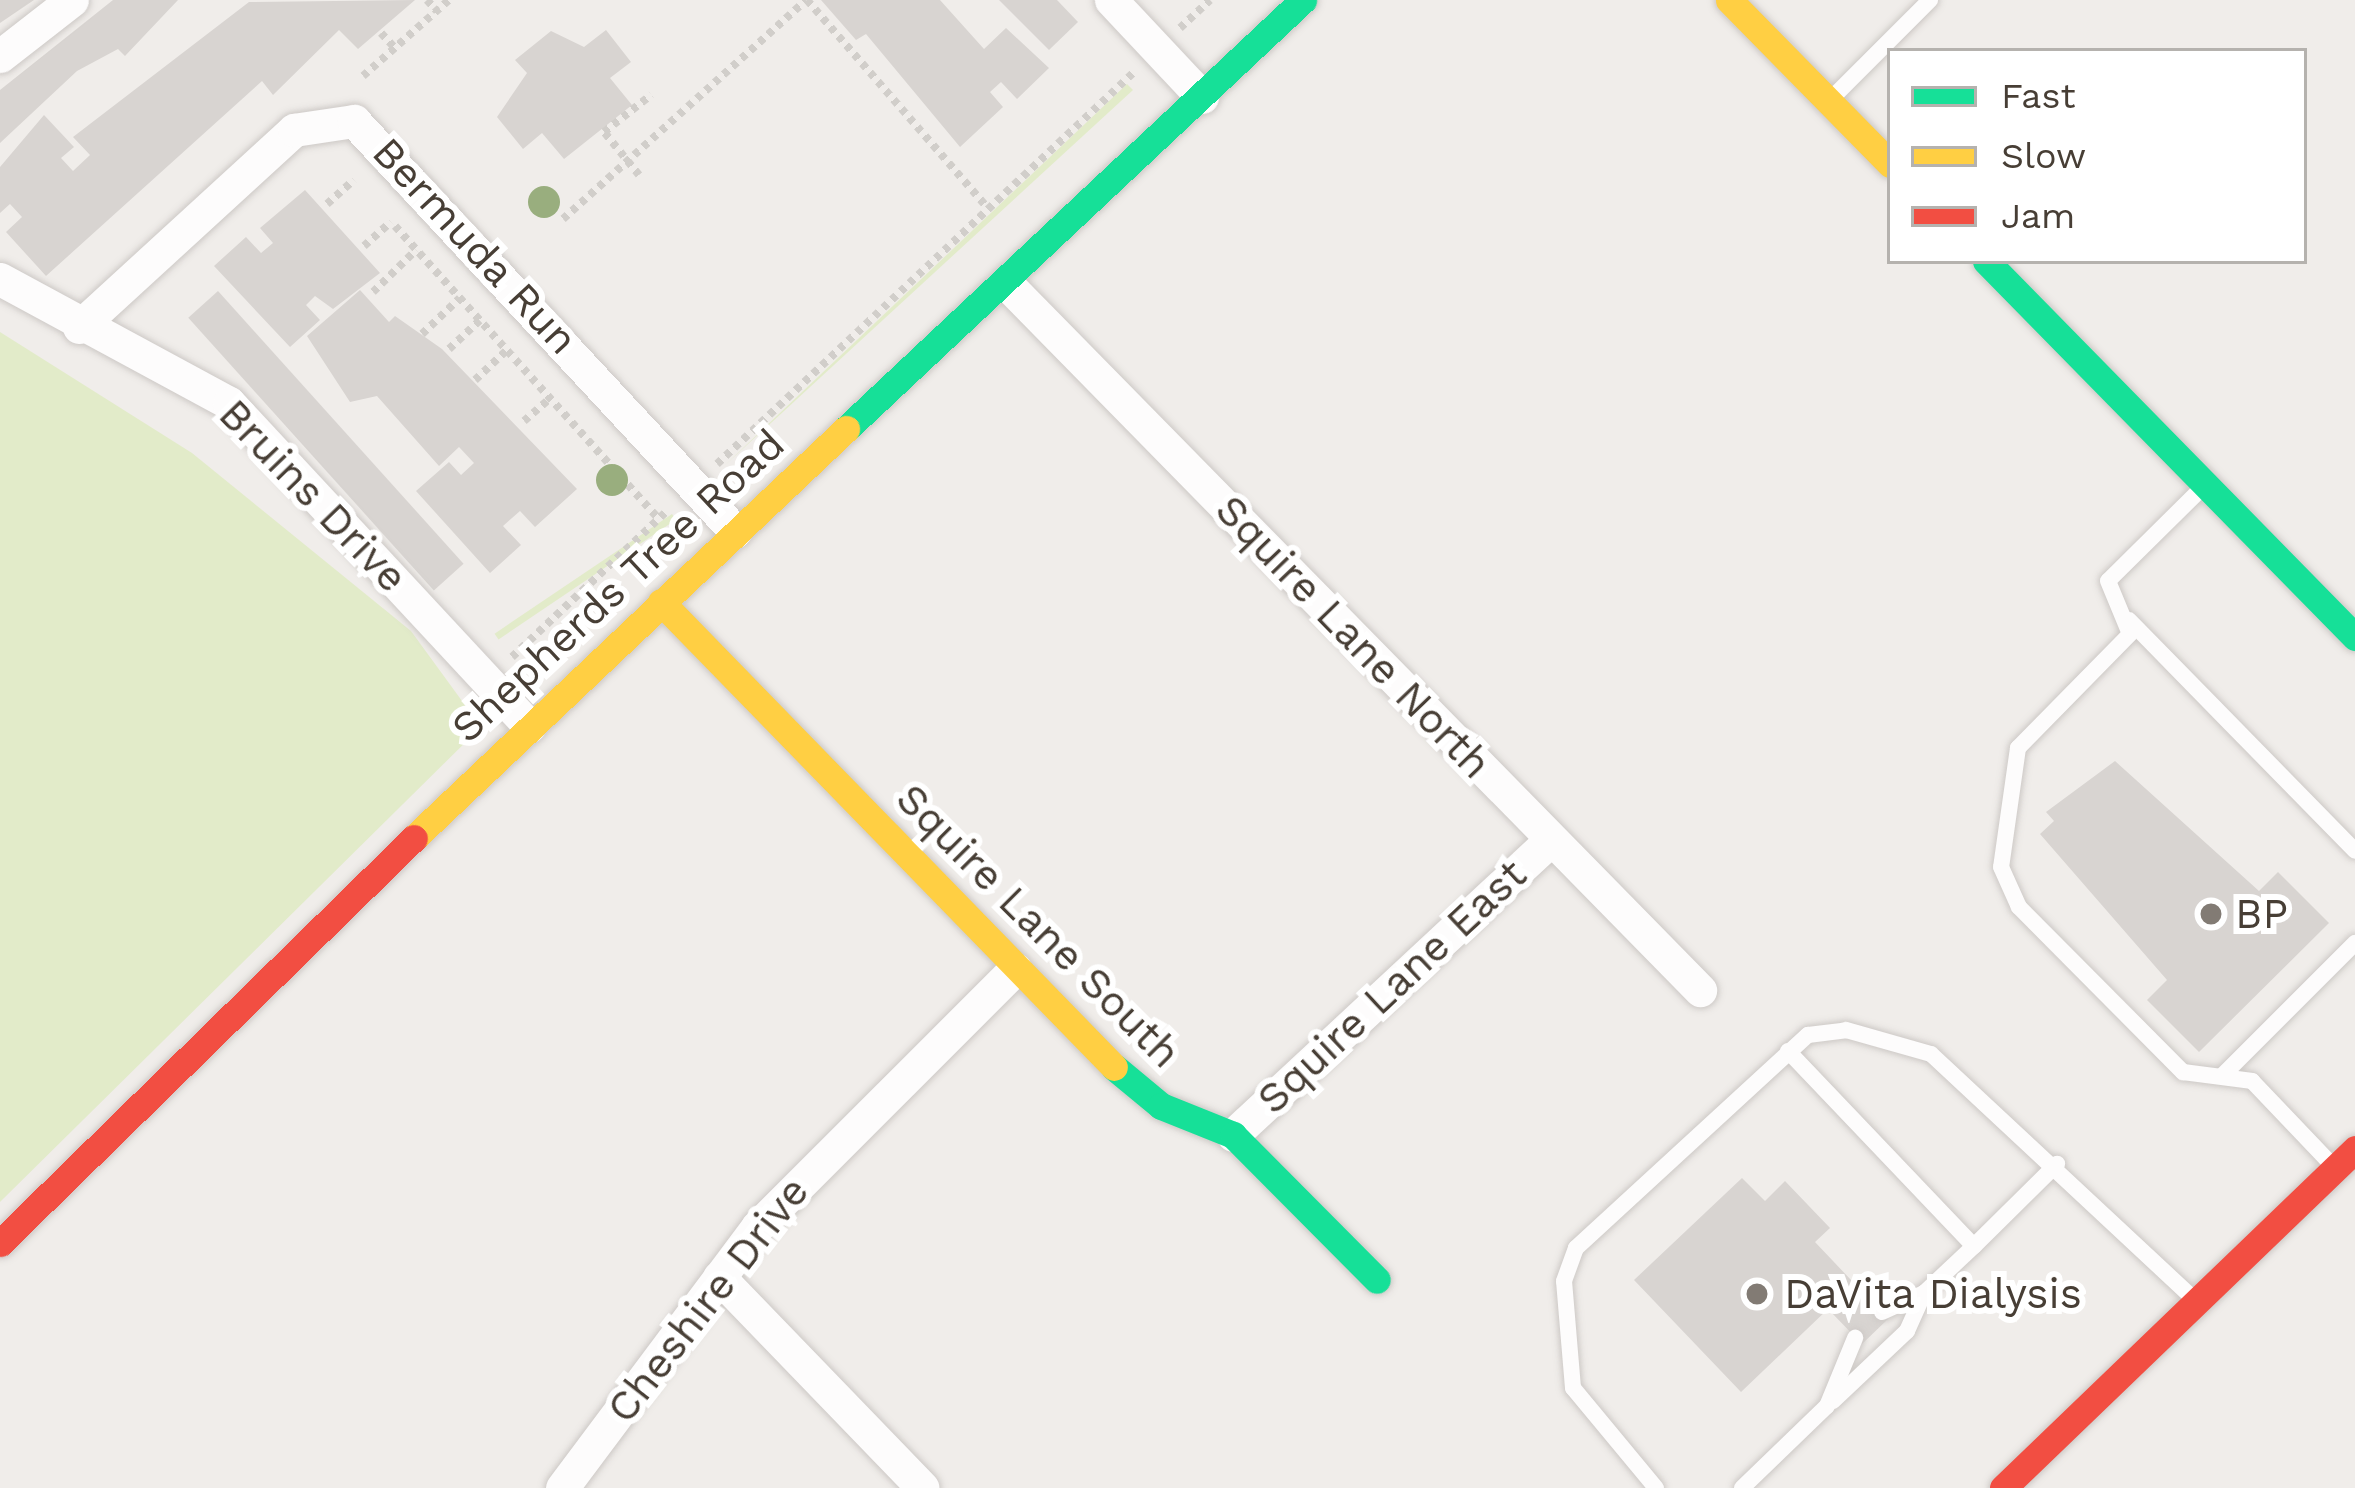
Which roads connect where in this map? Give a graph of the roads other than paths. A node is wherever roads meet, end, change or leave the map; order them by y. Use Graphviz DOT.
graph roads {
  1 [pos="72,0"];
  2 [pos="1112,0"];
  3 [pos="1303,0"];
  4 [pos="1729,0"];
  5 [pos="1930,0"];
  6 [pos="0,56"];
  7 [pos="1202,97"];
  8 [pos="1828,102"];
  9 [pos="1887,161"];
  10 [pos="1989,264"];
  11 [pos="0,278"];
  12 [pos="1006,283"];
  13 [pos="79,327"];
  14 [pos="2206,484"];
  15 [pos="734,531"];
  16 [pos="661,602"];
  17 [pos="2128,619"];
  18 [pos="2355,637"];
  19 [pos="529,726"];
  20 [pos="1551,839"];
  21 [pos="2355,851"];
  22 [pos="2355,943"];
  23 [pos="1015,969"];
  24 [pos="1700,990"];
  25 [pos="1788,1051"];
  26 [pos="2223,1075"];
  27 [pos="1233,1135"];
  28 [pos="2345,1158"];
  29 [pos="2057,1164"];
  30 [pos="0,1244"];
  31 [pos="1974,1246"];
  32 [pos="719,1277"];
  33 [pos="1377,1280"];
  34 [pos="1924,1293"];
  35 [pos="2197,1301"];
  36 [pos="1882,1312"];
  37 [pos="1856,1338"];
  38 [pos="1828,1406"];
  39 [pos="562,1488"];
  40 [pos="923,1488"];
  41 [pos="1656,1488"];
  42 [pos="1742,1488"];
  43 [pos="2003,1488"];
  1 -- 6 [label="street"];
  2 -- 7 [label="street"];
  3 -- 7 [label="street, Shepherds Tree Road"];
  4 -- 8 [label="street"];
  5 -- 8 [label="lane"];
  7 -- 12 [label="street, Shepherds Tree Road"];
  8 -- 9 [label="street"];
  10 -- 14 [label="street"];
  11 -- 13 [label="street, Bruins Drive"];
  12 -- 15 [label="street, Shepherds Tree Road"];
  12 -- 20 [label="street, Squire Lane North"];
  13 -- 15 [label="street, Bermuda Run"];
  13 -- 19 [label="street, Bruins Drive"];
  14 -- 17 [label="lane"];
  14 -- 18 [label="street"];
  15 -- 16 [label="street, Shepherds Tree Road"];
  16 -- 19 [label="street, Shepherds Tree Road"];
  16 -- 23 [label="street, Squire Lane South"];
  17 -- 21 [label="lane"];
  17 -- 26 [label="lane"];
  19 -- 30 [label="street, Shepherds Tree Road"];
  20 -- 24 [label="street, Squire Lane North"];
  20 -- 27 [label="street, Squire Lane East"];
  22 -- 26 [label="lane"];
  23 -- 27 [label="street, Squire Lane South"];
  23 -- 32 [label="street, Cheshire Drive"];
  25 -- 29 [label="lane"];
  25 -- 31 [label="lane"];
  25 -- 41 [label="lane"];
  26 -- 28 [label="lane"];
  27 -- 33 [label="street, Squire Lane South"];
  28 -- 35 [label="street"];
  29 -- 31 [label="lane"];
  29 -- 35 [label="lane"];
  31 -- 34 [label="lane"];
  32 -- 39 [label="street, Cheshire Drive"];
  32 -- 40 [label="street"];
  34 -- 36 [label="lane"];
  34 -- 38 [label="lane"];
  35 -- 43 [label="street"];
  37 -- 38 [label="lane"];
  38 -- 42 [label="lane"];
}
